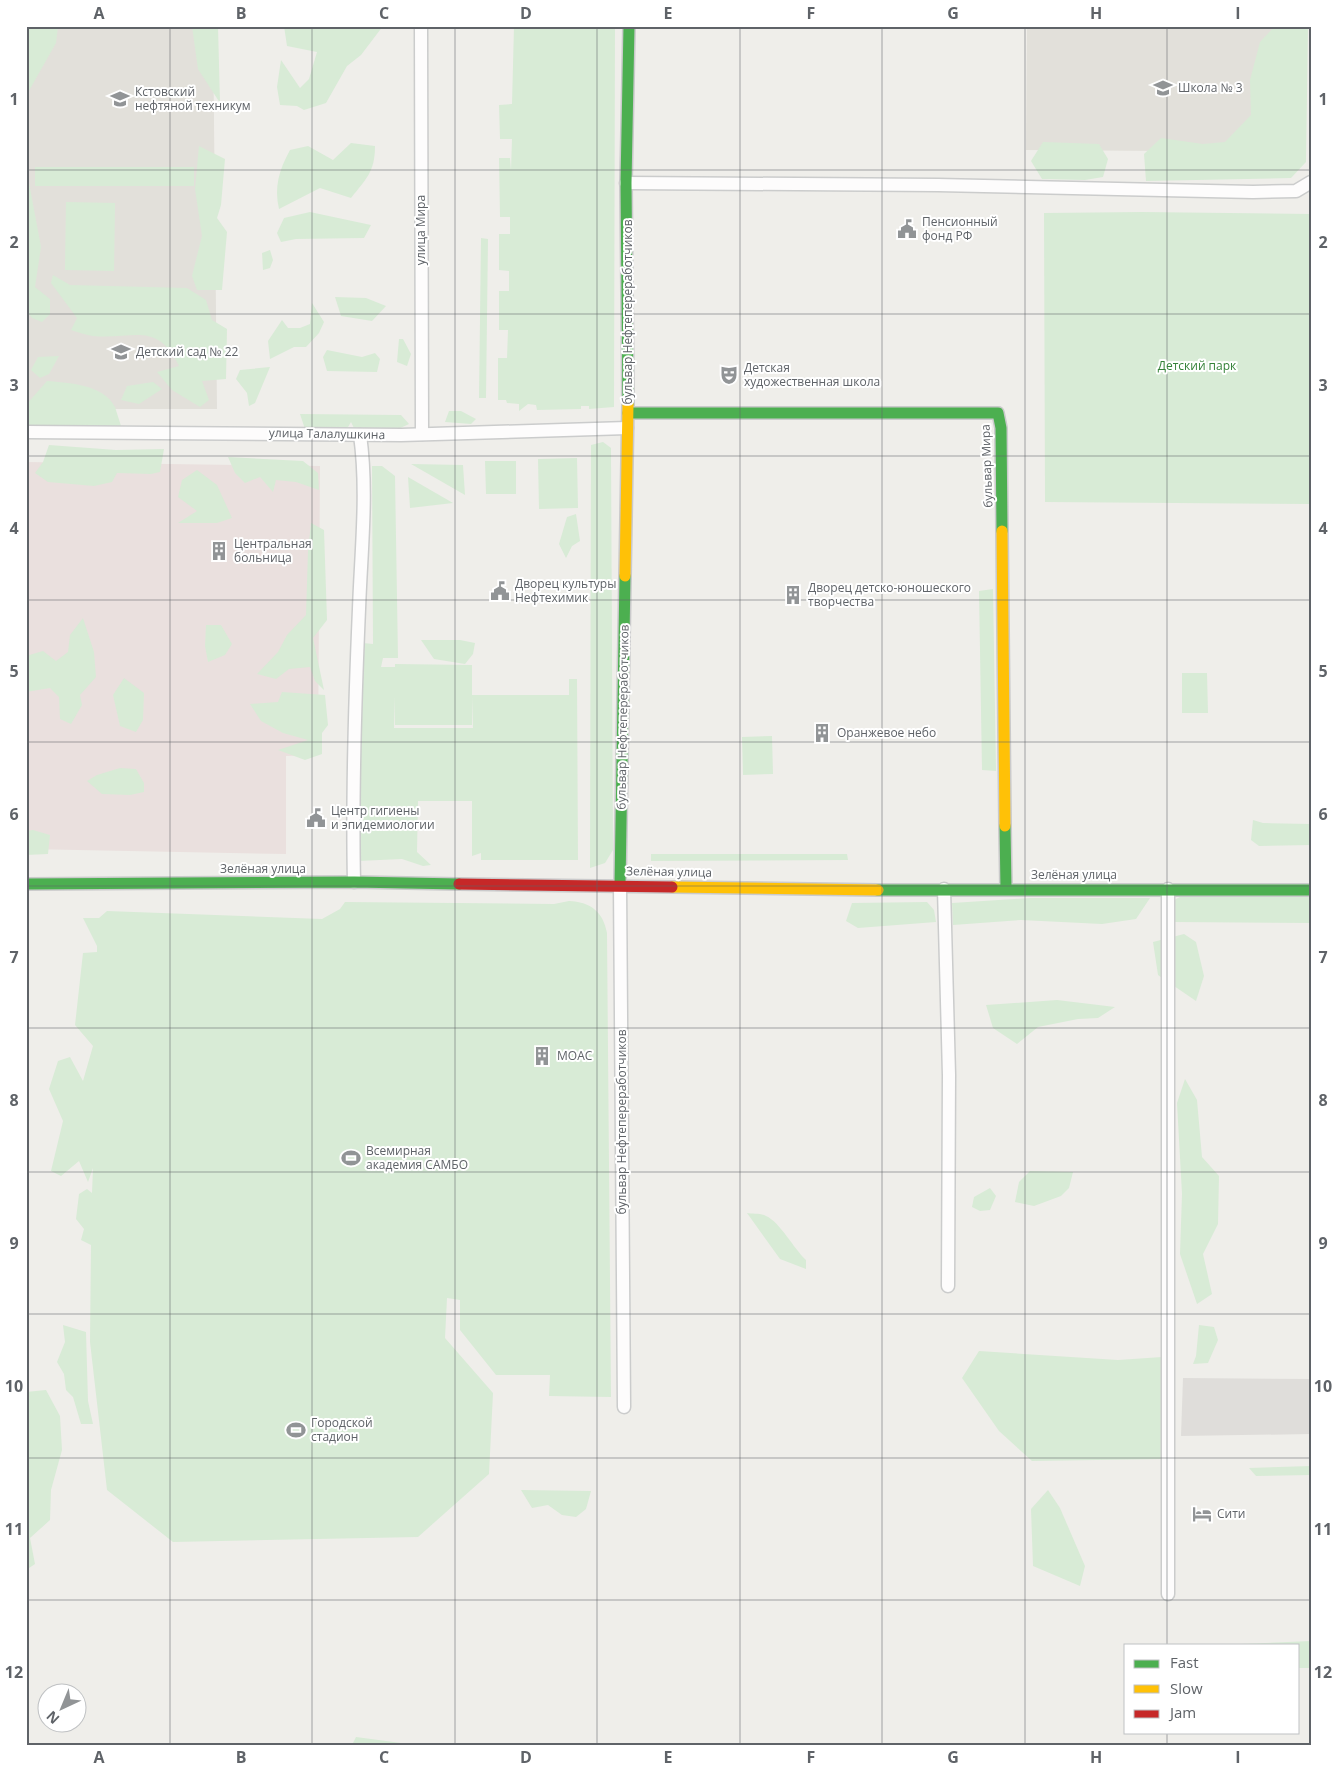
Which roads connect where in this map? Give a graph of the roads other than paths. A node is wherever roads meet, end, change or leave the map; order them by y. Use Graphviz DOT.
graph roads {
  1 [pos="421,26"];
  2 [pos="629,26"];
  3 [pos="1311,182"];
  4 [pos="626,183"];
  5 [pos="628,413"];
  6 [pos="627,428"];
  7 [pos="26,432"];
  8 [pos="360,434"];
  9 [pos="422,434"];
  10 [pos="354,882"];
  11 [pos="26,884"];
  12 [pos="620,885"];
  13 [pos="944,889"];
  14 [pos="1006,889"];
  15 [pos="1168,889"];
  16 [pos="1311,890"];
  17 [pos="948,1286"];
  18 [pos="624,1407"];
  19 [pos="1168,1594"];
  1 -- 9 [label="street, улица Мира"];
  2 -- 4 [label="street, бульвар Нефтепереработчиков"];
  3 -- 4 [label="street"];
  4 -- 5 [label="street, бульвар Нефтепереработчиков"];
  5 -- 6 [label="street, бульвар Нефтепереработчиков"];
  5 -- 14 [label="street, бульвар Мира"];
  6 -- 9 [label="street, улица Талалушкина"];
  6 -- 12 [label="street, бульвар Нефтепереработчиков"];
  7 -- 8 [label="street, улица Талалушкина"];
  8 -- 9 [label="street, улица Талалушкина"];
  8 -- 10 [label="street"];
  10 -- 11 [label="street, Зелёная улица"];
  10 -- 12 [label="street, Зелёная улица"];
  12 -- 13 [label="street, Зелёная улица"];
  12 -- 18 [label="street, бульвар Нефтепереработчиков"];
  13 -- 14 [label="street, Зелёная улица"];
  13 -- 17 [label="street"];
  14 -- 15 [label="street, Зелёная улица"];
  15 -- 16 [label="street, Зелёная улица"];
  15 -- 19 [label="street"];
}
